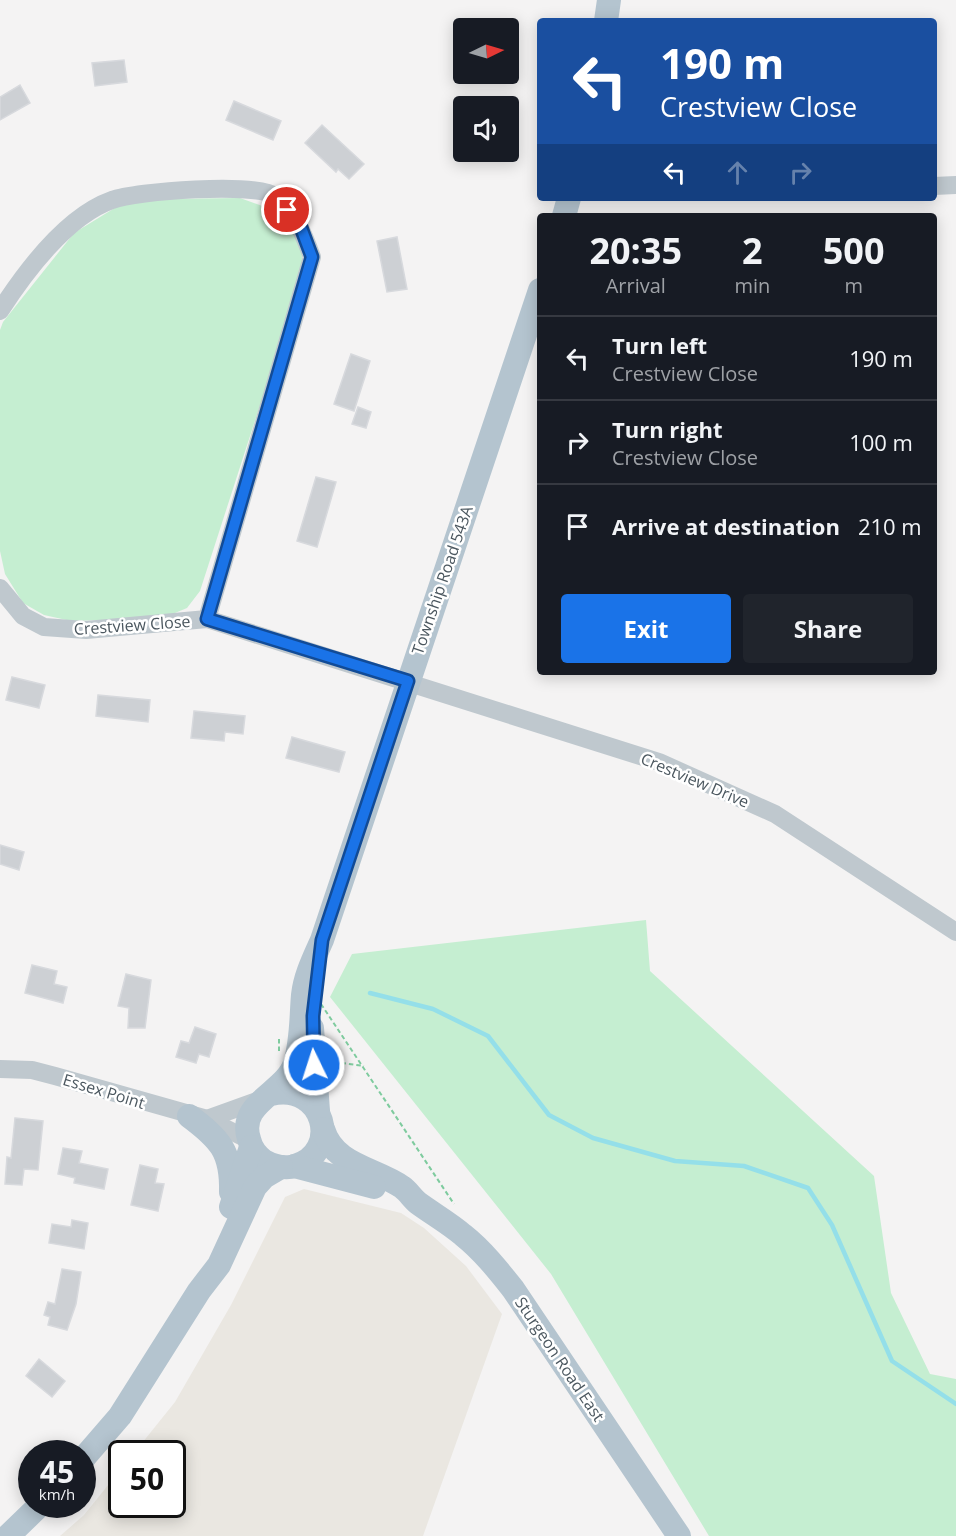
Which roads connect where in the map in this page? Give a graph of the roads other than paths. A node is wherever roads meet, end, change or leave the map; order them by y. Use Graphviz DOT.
graph roads {
  1 [pos="609,0"];
  2 [pos="606,18"];
  3 [pos="956,185"];
  4 [pos="937,186"];
  5 [pos="537,299"];
  6 [pos="0,310"];
  7 [pos="0,588"];
  8 [pos="207,619"];
  9 [pos="408,681"];
  10 [pos="956,932"];
  11 [pos="322,940"];
  12 [pos="0,1069"];
  13 [pos="265,1097"];
  14 [pos="198,1118"];
  15 [pos="320,1120"];
  16 [pos="250,1143"];
  17 [pos="288,1167"];
  18 [pos="418,1203"];
  19 [pos="231,1207"];
  20 [pos="199,1291"];
  21 [pos="96,1444"];
  22 [pos="27,1518"];
  23 [pos="8,1536"];
  24 [pos="679,1536"];
  1 -- 2 [label="main road"];
  3 -- 4 [label="street"];
  5 -- 9 [label="main road, Township Road 543A"];
  6 -- 8 [label="street, Crestview Close"];
  7 -- 8 [label="street, Crestview Close"];
  8 -- 9 [label="street, Crestview Close"];
  9 -- 10 [label="street, Crestview Drive"];
  9 -- 11 [label="main road, Township Road 543A"];
  11 -- 13 [label="main road, Township Road 543A"];
  11 -- 15 [label="main road, Township Road 543A"];
  12 -- 14 [label="street, Essex Point"];
  13 -- 14 [label="street"];
  13 -- 15 [label="main road"];
  13 -- 16 [label="main road, Township Road 543A"];
  14 -- 16 [label="street, Essex Point"];
  14 -- 19 [label="main road"];
  15 -- 17 [label="main road, Township Road 543A"];
  15 -- 18 [label="main road, Sturgeon Road East"];
  16 -- 17 [label="main road"];
  16 -- 19 [label="main road, Township Road 543A"];
  17 -- 18 [label="main road, Sturgeon Road East"];
  17 -- 20 [label="main road, Township Road 543A"];
  18 -- 24 [label="main road, Sturgeon Road East"];
  19 -- 20 [label="main road, Township Road 543A"];
  20 -- 21 [label="main road, Township Road 543A"];
  22 -- 23 [label="main road"];
}
